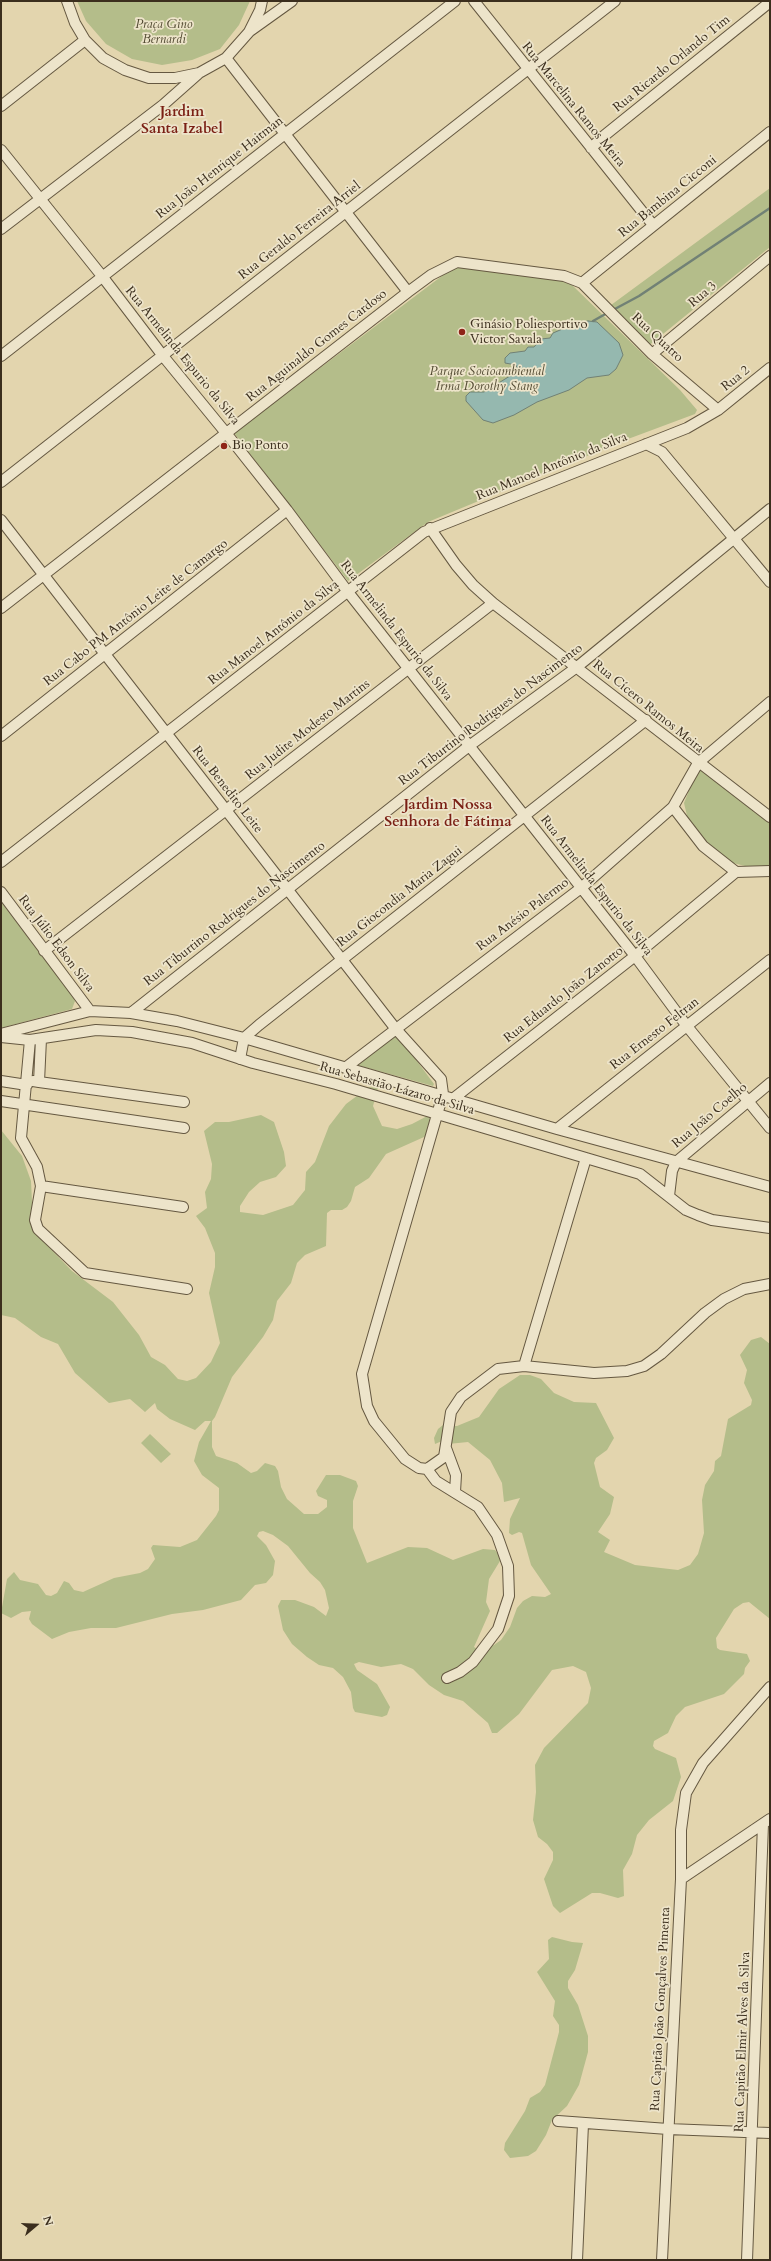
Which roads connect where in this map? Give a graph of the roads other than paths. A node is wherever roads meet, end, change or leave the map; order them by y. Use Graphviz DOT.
graph roads {
  1 [pos="67,1"];
  2 [pos="262,1"];
  3 [pos="292,1"];
  4 [pos="455,1"];
  5 [pos="474,1"];
  6 [pos="615,1"];
  7 [pos="768,3"];
  8 [pos="249,32"];
  9 [pos="85,40"];
  10 [pos="226,58"];
  11 [pos="526,69"];
  12 [pos="199,73"];
  13 [pos="1,106"];
  14 [pos="770,132"];
  15 [pos="286,134"];
  16 [pos="591,148"];
  17 [pos="1,150"];
  18 [pos="40,199"];
  19 [pos="344,212"];
  20 [pos="653,225"];
  21 [pos="1,228"];
  22 [pos="770,256"];
  23 [pos="102,276"];
  24 [pos="582,283"];
  25 [pos="408,292"];
  26 [pos="652,354"];
  27 [pos="1,356"];
  28 [pos="163,356"];
  29 [pos="770,368"];
  30 [pos="718,410"];
  31 [pos="226,433"];
  32 [pos="646,444"];
  33 [pos="1,482"];
  34 [pos="770,509"];
  35 [pos="287,510"];
  36 [pos="1,520"];
  37 [pos="430,528"];
  38 [pos="734,540"];
  39 [pos="44,574"];
  40 [pos="770,582"];
  41 [pos="348,592"];
  42 [pos="493,603"];
  43 [pos="1,608"];
  44 [pos="105,653"];
  45 [pos="577,667"];
  46 [pos="408,669"];
  47 [pos="770,702"];
  48 [pos="646,720"];
  49 [pos="166,732"];
  50 [pos="1,736"];
  51 [pos="469,746"];
  52 [pos="698,763"];
  53 [pos="673,807"];
  54 [pos="226,810"];
  55 [pos="524,816"];
  56 [pos="770,817"];
  57 [pos="1,862"];
  58 [pos="770,871"];
  59 [pos="736,872"];
  60 [pos="581,888"];
  61 [pos="287,889"];
  62 [pos="1,892"];
  63 [pos="44,951"];
  64 [pos="635,956"];
  65 [pos="341,959"];
  66 [pos="770,960"];
  67 [pos="90,1011"];
  68 [pos="131,1013"];
  69 [pos="686,1025"];
  70 [pos="395,1028"];
  71 [pos="1,1034"];
  72 [pos="1,1037"];
  73 [pos="244,1038"];
  74 [pos="41,1039"];
  75 [pos="30,1040"];
  76 [pos="240,1059"];
  77 [pos="345,1068"];
  78 [pos="1,1081"];
  79 [pos="38,1082"];
  80 [pos="27,1083"];
  81 [pos="770,1084"];
  82 [pos="440,1093"];
  83 [pos="454,1098"];
  84 [pos="1,1101"];
  85 [pos="748,1101"];
  86 [pos="184,1102"];
  87 [pos="25,1104"];
  88 [pos="434,1114"];
  89 [pos="184,1128"];
  90 [pos="557,1128"];
  91 [pos="770,1128"];
  92 [pos="586,1158"];
  93 [pos="676,1162"];
  94 [pos="41,1186"];
  95 [pos="770,1187"];
  96 [pos="669,1196"];
  97 [pos="183,1206"];
  98 [pos="770,1228"];
  99 [pos="770,1284"];
  100 [pos="187,1289"];
  101 [pos="524,1366"];
  102 [pos="446,1448"];
  103 [pos="427,1469"];
  104 [pos="455,1492"];
  105 [pos="447,1678"];
  106 [pos="770,1687"];
  107 [pos="766,1822"];
  108 [pos="681,1879"];
  109 [pos="558,2121"];
  110 [pos="583,2124"];
  111 [pos="668,2129"];
  112 [pos="753,2132"];
  113 [pos="770,2133"];
  114 [pos="577,2260"];
  115 [pos="662,2260"];
  116 [pos="747,2260"];
  1 -- 9 [label="street"];
  2 -- 8 [label="street"];
  3 -- 8 [label="street"];
  4 -- 15 [label="street, Rua João Henrique Haitman"];
  5 -- 11 [label="street, Rua Marcelina Ramos Meira"];
  6 -- 11 [label="street, Rua Geraldo Ferreira Arriel"];
  7 -- 16 [label="street, Rua Ricardo Orlando Tim"];
  8 -- 10 [label="street"];
  9 -- 12 [label="street"];
  9 -- 13 [label="street"];
  10 -- 12 [label="street"];
  10 -- 15 [label="street"];
  11 -- 16 [label="street, Rua Marcelina Ramos Meira"];
  11 -- 19 [label="street, Rua Geraldo Ferreira Arriel"];
  12 -- 18 [label="street"];
  14 -- 20 [label="street, Rua Bambina Cicconi"];
  15 -- 19 [label="street"];
  15 -- 23 [label="street, Rua João Henrique Haitman"];
  16 -- 20 [label="street, Rua Marcelina Ramos Meira"];
  17 -- 18 [label="street, Rua Armelinda Espurio da Silva"];
  18 -- 21 [label="street"];
  18 -- 23 [label="street, Rua Armelinda Espurio da Silva"];
  19 -- 25 [label="street"];
  19 -- 28 [label="street, Rua Geraldo Ferreira Arriel"];
  20 -- 24 [label="street, Rua Bambina Cicconi"];
  22 -- 26 [label="street, Rua 3"];
  23 -- 27 [label="street, Rua João Henrique Haitman"];
  23 -- 28 [label="street, Rua Armelinda Espurio da Silva"];
  24 -- 25 [label="street, Rua Aguinaldo Gomes Cardoso"];
  24 -- 26 [label="street, Rua Quatro"];
  25 -- 31 [label="street, Rua Aguinaldo Gomes Cardoso"];
  26 -- 30 [label="street, Rua Quatro"];
  28 -- 31 [label="street, Rua Armelinda Espurio da Silva"];
  28 -- 33 [label="street, Rua Geraldo Ferreira Arriel"];
  29 -- 30 [label="street, Rua 2"];
  30 -- 32 [label="street, Rua Manoel Antônio da Silva"];
  31 -- 35 [label="street, Rua Armelinda Espurio da Silva"];
  31 -- 39 [label="street, Rua Aguinaldo Gomes Cardoso"];
  32 -- 37 [label="street, Rua Manoel Antônio da Silva"];
  32 -- 38 [label="street"];
  34 -- 38 [label="street, Rua Tiburtino Rodrigues do Nascimento"];
  35 -- 41 [label="street, Rua Armelinda Espurio da Silva"];
  35 -- 44 [label="street, Rua Cabo PM Antônio Leite de Camargo"];
  36 -- 39 [label="street, Rua Benedito Leite"];
  37 -- 41 [label="street, Rua Manoel Antônio da Silva"];
  37 -- 42 [label="street, Rua Cícero Ramos Meira"];
  38 -- 40 [label="street"];
  38 -- 45 [label="street, Rua Tiburtino Rodrigues do Nascimento"];
  39 -- 43 [label="street, Rua Aguinaldo Gomes Cardoso"];
  39 -- 44 [label="street, Rua Benedito Leite"];
  41 -- 46 [label="street, Rua Armelinda Espurio da Silva"];
  41 -- 49 [label="street, Rua Manoel Antônio da Silva"];
  42 -- 45 [label="street, Rua Cícero Ramos Meira"];
  42 -- 46 [label="street, Rua Judite Modesto Martins"];
  44 -- 49 [label="street, Rua Benedito Leite"];
  44 -- 50 [label="street, Rua Cabo PM Antônio Leite de Camargo"];
  45 -- 48 [label="street, Rua Cícero Ramos Meira"];
  45 -- 51 [label="street, Rua Tiburtino Rodrigues do Nascimento"];
  46 -- 51 [label="street, Rua Armelinda Espurio da Silva"];
  46 -- 54 [label="street, Rua Judite Modesto Martins"];
  47 -- 52 [label="street"];
  48 -- 52 [label="street, Rua Cícero Ramos Meira"];
  48 -- 55 [label="street, Rua Giocondia Maria Zagui"];
  49 -- 54 [label="street, Rua Benedito Leite"];
  49 -- 57 [label="street, Rua Manoel Antônio da Silva"];
  51 -- 55 [label="street, Rua Armelinda Espurio da Silva"];
  51 -- 61 [label="street, Rua Tiburtino Rodrigues do Nascimento"];
  52 -- 53 [label="street, Rua Anésio Palermo"];
  52 -- 56 [label="street, Rua Cícero Ramos Meira"];
  53 -- 59 [label="street"];
  53 -- 60 [label="street, Rua Anésio Palermo"];
  54 -- 61 [label="street, Rua Benedito Leite"];
  54 -- 63 [label="street, Rua Judite Modesto Martins"];
  55 -- 60 [label="street, Rua Armelinda Espurio da Silva"];
  55 -- 65 [label="street, Rua Giocondia Maria Zagui"];
  58 -- 59 [label="street"];
  59 -- 64 [label="street, Rua Eduardo João Zanotto"];
  60 -- 64 [label="street, Rua Armelinda Espurio da Silva"];
  60 -- 70 [label="street, Rua Anésio Palermo"];
  61 -- 65 [label="street, Rua Benedito Leite"];
  61 -- 68 [label="street, Rua Tiburtino Rodrigues do Nascimento"];
  62 -- 63 [label="street, Rua Júlio Edson Silva"];
  63 -- 67 [label="street, Rua Júlio Edson Silva"];
  64 -- 69 [label="street, Rua Armelinda Espurio da Silva"];
  64 -- 83 [label="street, Rua Eduardo João Zanotto"];
  65 -- 70 [label="street, Rua Benedito Leite"];
  65 -- 73 [label="street, Rua Giocondia Maria Zagui"];
  66 -- 69 [label="street, Rua Ernesto Feltran"];
  67 -- 68 [label="street, Rua Sebastião Lázaro da Silva"];
  67 -- 71 [label="street, Rua Sebastião Lázaro da Silva"];
  68 -- 73 [label="street, Rua Sebastião Lázaro da Silva"];
  69 -- 85 [label="street, Rua Armelinda Espurio da Silva"];
  69 -- 90 [label="street, Rua Ernesto Feltran"];
  70 -- 77 [label="street, Rua Anésio Palermo"];
  70 -- 82 [label="street, Rua Benedito Leite"];
  72 -- 75 [label="street, Rua Sebastião Lázaro da Silva"];
  73 -- 76 [label="street"];
  73 -- 77 [label="street, Rua Sebastião Lázaro da Silva"];
  74 -- 75 [label="street, Rua Sebastião Lázaro da Silva"];
  74 -- 76 [label="street, Rua Sebastião Lázaro da Silva"];
  74 -- 79 [label="street"];
  75 -- 80 [label="street"];
  76 -- 88 [label="street, Rua Sebastião Lázaro da Silva"];
  77 -- 82 [label="street, Rua Sebastião Lázaro da Silva"];
  78 -- 80 [label="street"];
  79 -- 80 [label="street"];
  79 -- 86 [label="street"];
  80 -- 87 [label="street"];
  81 -- 85 [label="street, Rua João Coelho"];
  82 -- 83 [label="street, Rua Sebastião Lázaro da Silva"];
  82 -- 88 [label="street"];
  83 -- 90 [label="street, Rua Sebastião Lázaro da Silva"];
  84 -- 87 [label="street"];
  85 -- 91 [label="street, Rua Armelinda Espurio da Silva"];
  85 -- 93 [label="street, Rua João Coelho"];
  87 -- 89 [label="street"];
  87 -- 94 [label="street"];
  88 -- 92 [label="street, Rua Sebastião Lázaro da Silva"];
  88 -- 103 [label="street"];
  90 -- 93 [label="street, Rua Sebastião Lázaro da Silva"];
  92 -- 96 [label="street, Rua Sebastião Lázaro da Silva"];
  92 -- 101 [label="street"];
  93 -- 95 [label="street, Rua Sebastião Lázaro da Silva"];
  93 -- 96 [label="street, Rua João Coelho"];
  94 -- 97 [label="street"];
  94 -- 100 [label="street"];
  96 -- 98 [label="street, Rua Sebastião Lázaro da Silva"];
  99 -- 101 [label="street"];
  101 -- 102 [label="street"];
  102 -- 103 [label="street"];
  102 -- 104 [label="street"];
  103 -- 104 [label="street"];
  104 -- 105 [label="street"];
  106 -- 108 [label="street, Rua Capitão João Gonçalves Pimenta"];
  107 -- 108 [label="street"];
  107 -- 112 [label="street, Rua Capitão Elmir Alves da Silva"];
  108 -- 111 [label="street, Rua Capitão João Gonçalves Pimenta"];
  109 -- 110 [label="street"];
  110 -- 111 [label="street"];
  110 -- 114 [label="street"];
  111 -- 112 [label="street"];
  111 -- 115 [label="street, Rua Capitão João Gonçalves Pimenta"];
  112 -- 113 [label="street"];
  112 -- 116 [label="street, Rua Capitão Elmir Alves da Silva"];
}
